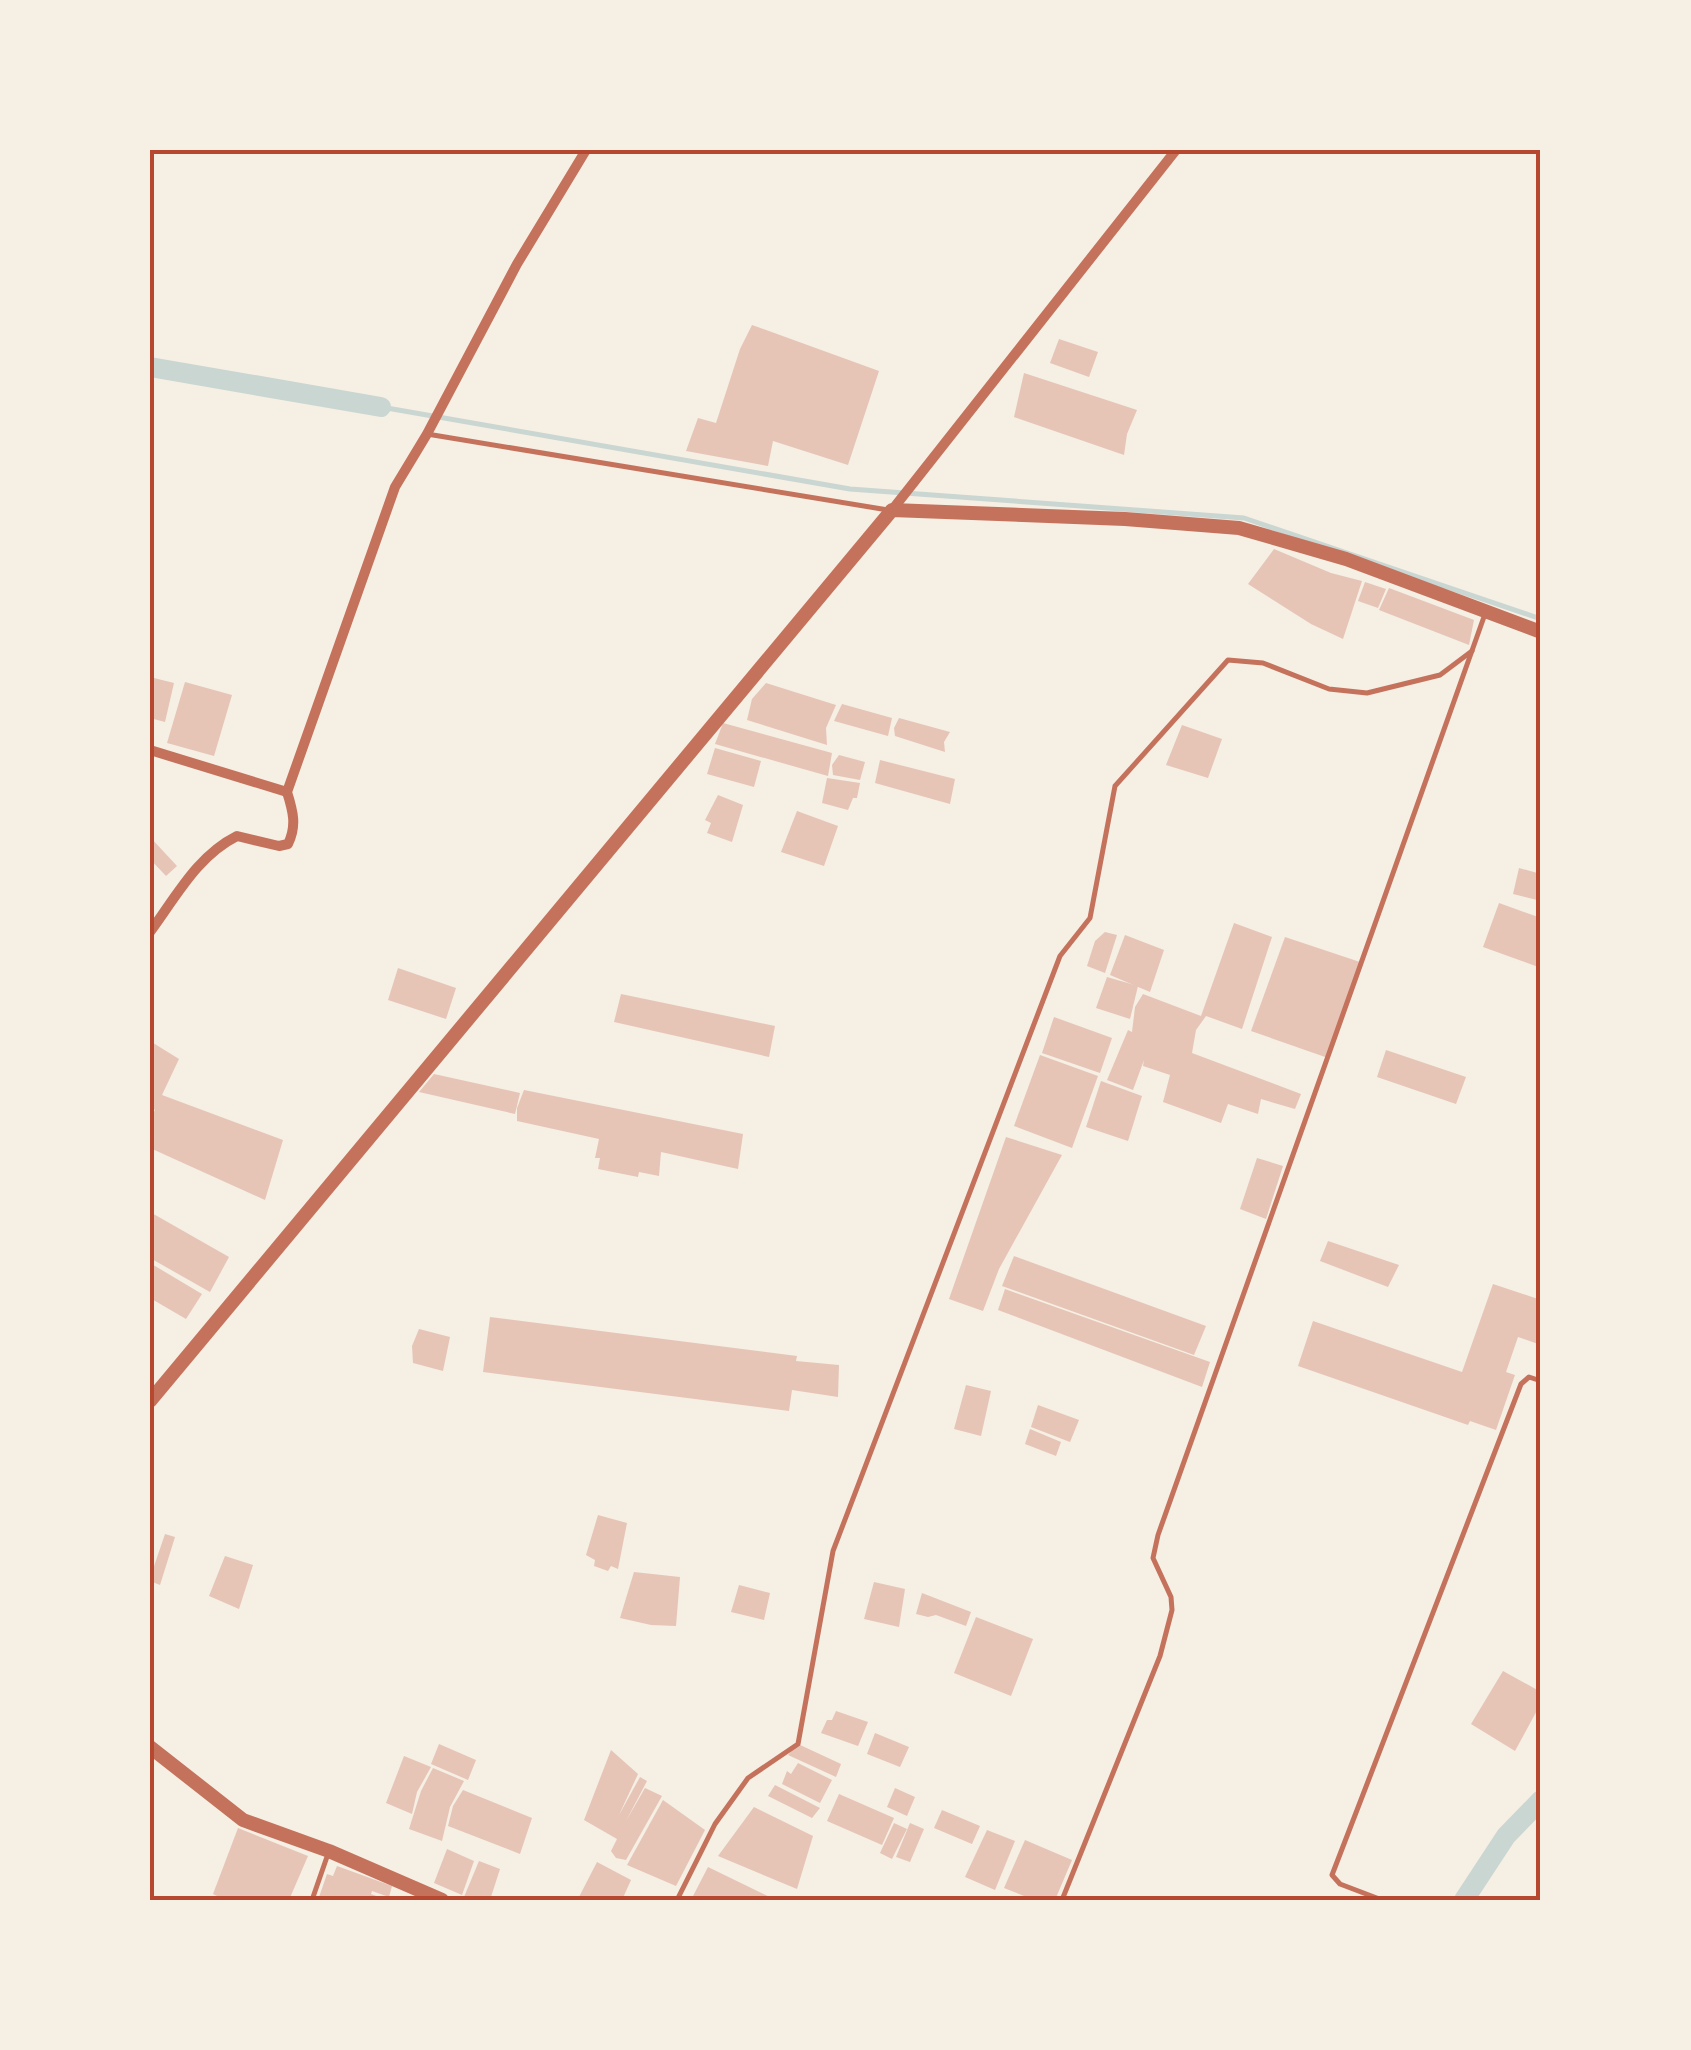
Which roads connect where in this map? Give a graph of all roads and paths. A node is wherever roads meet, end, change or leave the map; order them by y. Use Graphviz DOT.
graph roads {
  1 [pos="586,150"];
  2 [pos="1176,150"];
  3 [pos="428,434"];
  4 [pos="892,510"];
  5 [pos="1486,611"];
  6 [pos="1541,632"];
  7 [pos="1472,651"];
  8 [pos="150,750"];
  9 [pos="287,792"];
  10 [pos="150,932"];
  11 [pos="1541,1381"];
  12 [pos="150,1401"];
  13 [pos="150,1748"];
  14 [pos="328,1852"];
  15 [pos="312,1900"];
  16 [pos="442,1900"];
  17 [pos="677,1900"];
  18 [pos="1062,1900"];
  19 [pos="1382,1900"];
  1 -- 3 [label="street"];
  2 -- 4 [label="street"];
  3 -- 4 [label="lane"];
  3 -- 9 [label="street"];
  4 -- 5 [label="street"];
  4 -- 12 [label="street"];
  5 -- 6 [label="street"];
  5 -- 7 [label="lane"];
  7 -- 17 [label="lane"];
  7 -- 18 [label="lane"];
  8 -- 9 [label="street"];
  9 -- 10 [label="street"];
  11 -- 19 [label="lane"];
  13 -- 14 [label="street"];
  14 -- 15 [label="lane"];
  14 -- 16 [label="street"];
}
